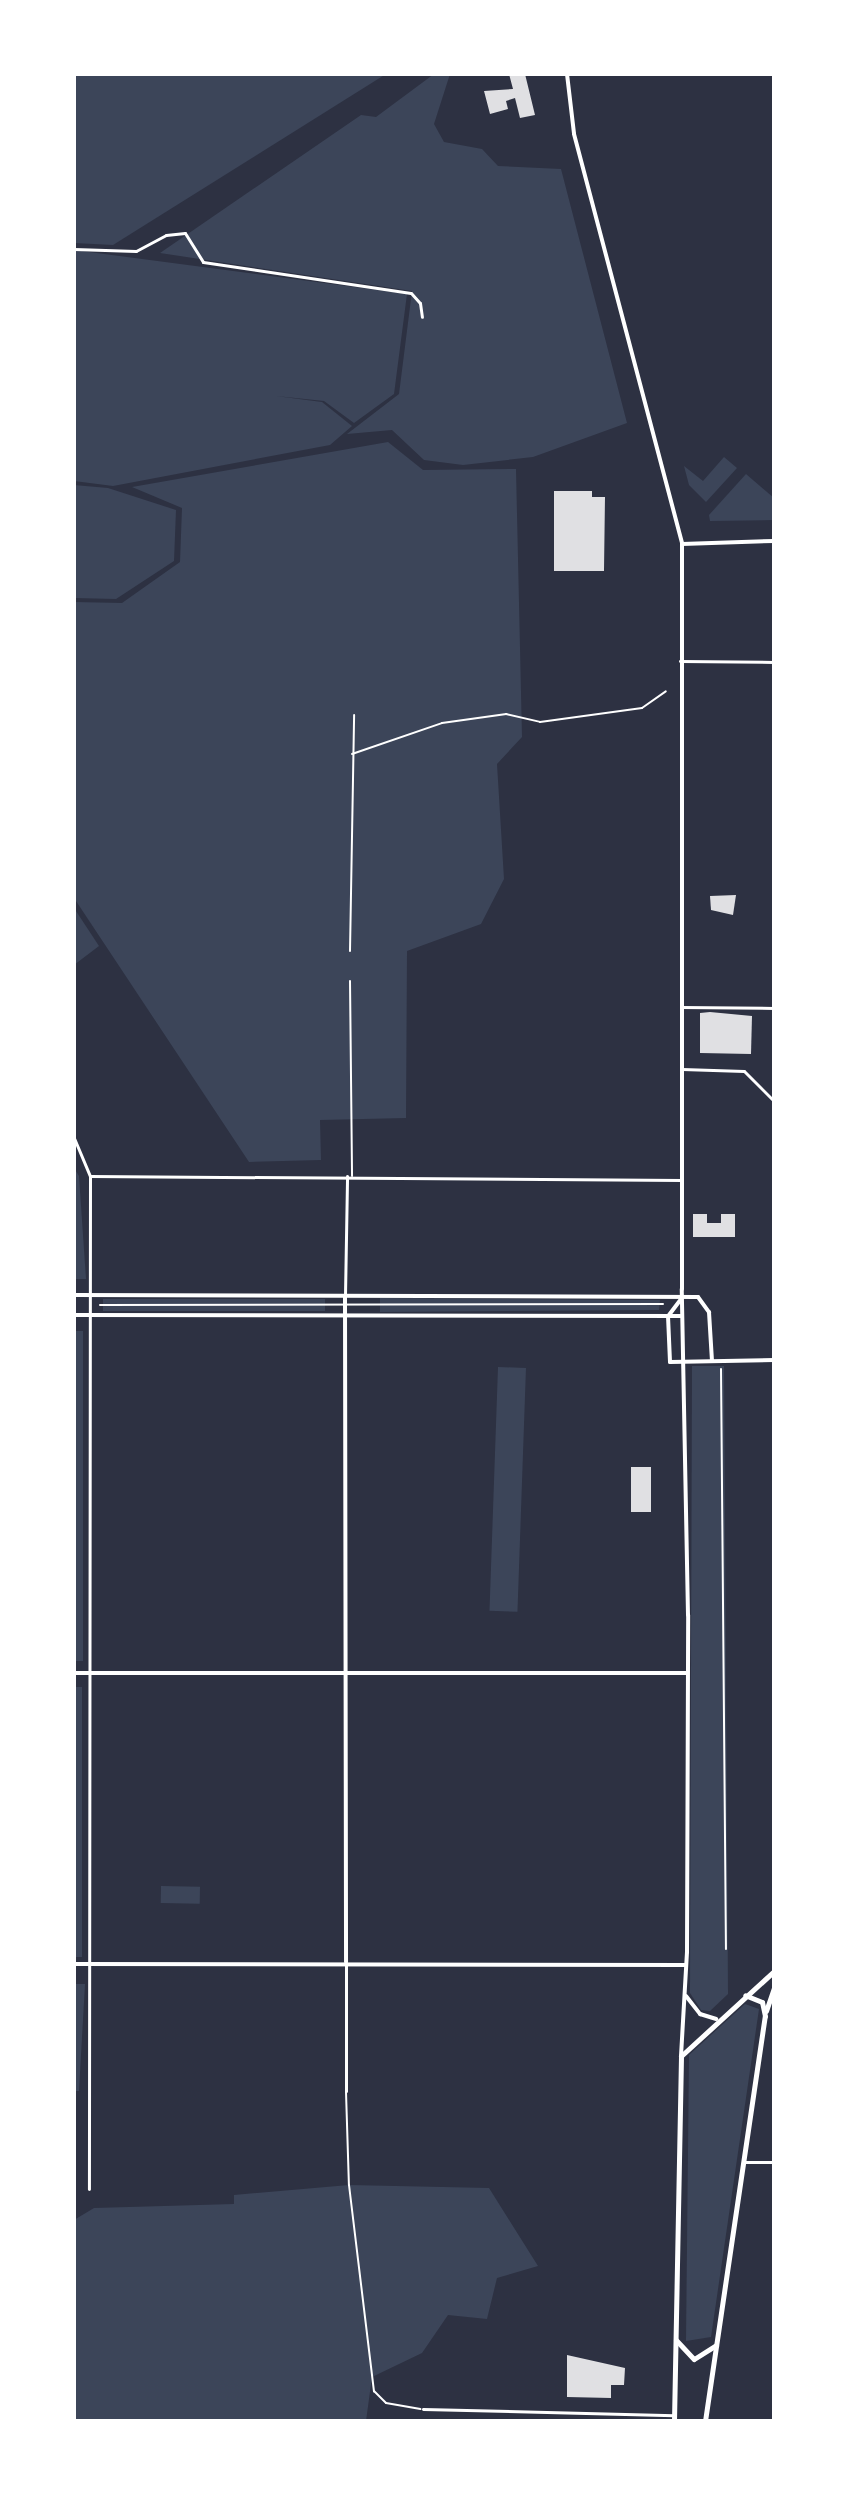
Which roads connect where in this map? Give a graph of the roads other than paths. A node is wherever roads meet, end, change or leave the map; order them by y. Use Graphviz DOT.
graph roads {
  1 [pos="567,74"];
  2 [pos="74,249"];
  3 [pos="422,317"];
  4 [pos="774,541"];
  5 [pos="682,544"];
  6 [pos="680,661"];
  7 [pos="774,662"];
  8 [pos="666,691"];
  9 [pos="354,715"];
  10 [pos="352,754"];
  11 [pos="350,951"];
  12 [pos="350,981"];
  13 [pos="681,1007"];
  14 [pos="774,1008"];
  15 [pos="682,1069"];
  16 [pos="774,1101"];
  17 [pos="74,1138"];
  18 [pos="90,1176"];
  19 [pos="349,1176"];
  20 [pos="682,1180"];
  21 [pos="74,1295"];
  22 [pos="89,1295"];
  23 [pos="345,1295"];
  24 [pos="682,1298"];
  25 [pos="663,1304"];
  26 [pos="100,1305"];
  27 [pos="346,1306"];
  28 [pos="74,1315"];
  29 [pos="90,1316"];
  30 [pos="347,1316"];
  31 [pos="668,1316"];
  32 [pos="682,1316"];
  33 [pos="75,1326"];
  34 [pos="774,1360"];
  35 [pos="712,1361"];
  36 [pos="685,1362"];
  37 [pos="721,1369"];
  38 [pos="74,1673"];
  39 [pos="687,1673"];
  40 [pos="89,1674"];
  41 [pos="347,1674"];
  42 [pos="74,1714"];
  43 [pos="726,1949"];
  44 [pos="346,1962"];
  45 [pos="74,1964"];
  46 [pos="90,1964"];
  47 [pos="686,1965"];
  48 [pos="773,1971"];
  49 [pos="774,1988"];
  50 [pos="685,1994"];
  51 [pos="744,1994"];
  52 [pos="765,2016"];
  53 [pos="716,2019"];
  54 [pos="681,2056"];
  55 [pos="346,2091"];
  56 [pos="743,2162"];
  57 [pos="774,2162"];
  58 [pos="89,2189"];
  59 [pos="676,2340"];
  60 [pos="717,2344"];
  61 [pos="423,2409"];
  62 [pos="674,2418"];
  63 [pos="705,2421"];
  1 -- 5 [label="street"];
  2 -- 3 [label="street"];
  4 -- 5 [label="street"];
  5 -- 6 [label="street"];
  6 -- 7 [label="street"];
  6 -- 13 [label="street"];
  8 -- 10 [label="street"];
  9 -- 10 [label="street"];
  10 -- 11 [label="street"];
  12 -- 19 [label="street"];
  13 -- 14 [label="street"];
  13 -- 15 [label="street"];
  15 -- 16 [label="street"];
  15 -- 20 [label="street"];
  17 -- 18 [label="street"];
  18 -- 19 [label="street"];
  18 -- 22 [label="street"];
  19 -- 20 [label="street"];
  19 -- 23 [label="street"];
  20 -- 24 [label="street"];
  21 -- 22 [label="street"];
  22 -- 23 [label="street"];
  22 -- 29 [label="street"];
  23 -- 24 [label="street"];
  23 -- 27 [label="street"];
  24 -- 31 [label="street"];
  24 -- 32 [label="street"];
  24 -- 35 [label="street"];
  25 -- 27 [label="street"];
  26 -- 27 [label="street"];
  27 -- 30 [label="street"];
  28 -- 29 [label="street"];
  29 -- 30 [label="street"];
  29 -- 40 [label="street"];
  30 -- 31 [label="street"];
  30 -- 41 [label="street"];
  31 -- 32 [label="street"];
  31 -- 36 [label="street"];
  32 -- 36 [label="street"];
  33 -- 38 [label="street"];
  34 -- 35 [label="street"];
  35 -- 36 [label="street"];
  36 -- 39 [label="street"];
  37 -- 43 [label="street"];
  38 -- 40 [label="street"];
  38 -- 42 [label="street"];
  39 -- 41 [label="street"];
  39 -- 47 [label="street"];
  40 -- 41 [label="street"];
  40 -- 46 [label="street"];
  41 -- 44 [label="street"];
  44 -- 46 [label="street"];
  44 -- 47 [label="street"];
  44 -- 55 [label="street"];
  45 -- 46 [label="street"];
  46 -- 58 [label="street"];
  47 -- 50 [label="street"];
  48 -- 51 [label="main road"];
  49 -- 52 [label="main road"];
  50 -- 53 [label="street"];
  50 -- 54 [label="street"];
  51 -- 52 [label="main road"];
  51 -- 53 [label="main road"];
  52 -- 56 [label="main road"];
  53 -- 54 [label="main road"];
  54 -- 59 [label="main road"];
  55 -- 61 [label="street"];
  56 -- 57 [label="street"];
  56 -- 60 [label="main road"];
  59 -- 60 [label="main road"];
  59 -- 62 [label="main road"];
  60 -- 63 [label="main road"];
  61 -- 62 [label="street"];
}
